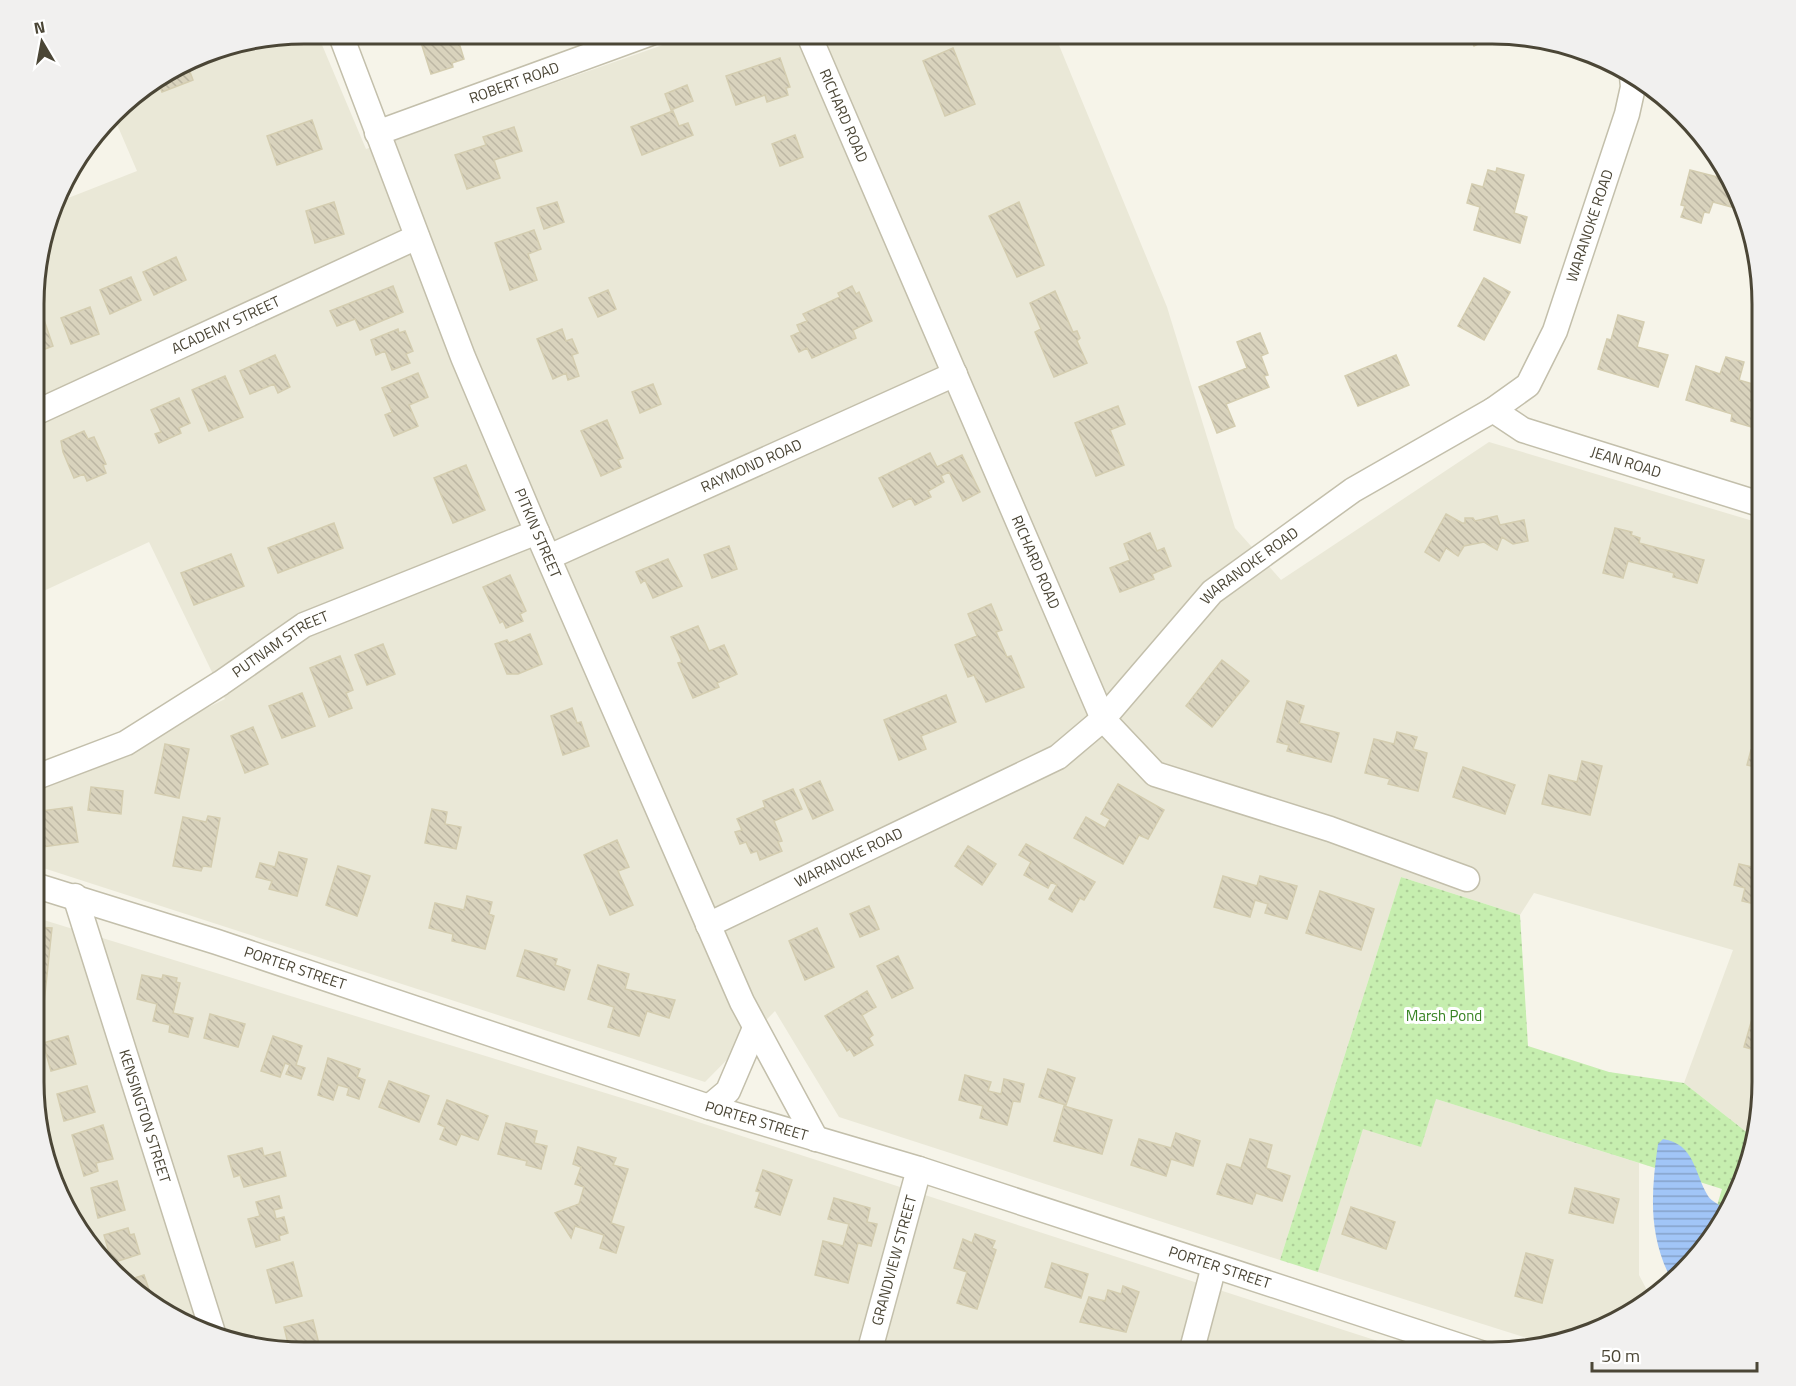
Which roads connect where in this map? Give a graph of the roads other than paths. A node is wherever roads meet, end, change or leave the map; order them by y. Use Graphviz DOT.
graph roads {
  1 [pos="344,44"];
  2 [pos="621,44"];
  3 [pos="813,44"];
  4 [pos="1633,84"];
  5 [pos="377,133"];
  6 [pos="417,237"];
  7 [pos="955,375"];
  8 [pos="44,409"];
  9 [pos="1493,410"];
  10 [pos="1752,503"];
  11 [pos="537,532"];
  12 [pos="549,557"];
  13 [pos="1103,719"];
  14 [pos="44,774"];
  15 [pos="1467,879"];
  16 [pos="44,888"];
  17 [pos="75,896"];
  18 [pos="708,925"];
  19 [pos="755,1028"];
  20 [pos="709,1107"];
  21 [pos="816,1139"];
  22 [pos="919,1169"];
  23 [pos="1214,1266"];
  24 [pos="211,1326"];
  25 [pos="872,1342"];
  26 [pos="1194,1342"];
  27 [pos="1447,1342"];
  1 -- 5 [label="street, PITKIN STREET"];
  2 -- 5 [label="street, ROBERT ROAD"];
  3 -- 7 [label="street, RICHARD ROAD"];
  4 -- 9 [label="street, WARANOKE ROAD"];
  5 -- 6 [label="street, PITKIN STREET"];
  6 -- 8 [label="street, ACADEMY STREET"];
  6 -- 11 [label="street, PITKIN STREET"];
  7 -- 12 [label="street, RAYMOND ROAD"];
  7 -- 13 [label="street, RICHARD ROAD"];
  9 -- 10 [label="street, JEAN ROAD"];
  9 -- 13 [label="street, WARANOKE ROAD"];
  11 -- 12 [label="street, PITKIN STREET"];
  11 -- 14 [label="street, PUTNAM STREET"];
  12 -- 18 [label="street, PITKIN STREET"];
  13 -- 15 [label="street, RICHARD ROAD"];
  13 -- 18 [label="street, WARANOKE ROAD"];
  16 -- 17 [label="street, PORTER STREET"];
  17 -- 20 [label="street, PORTER STREET"];
  17 -- 24 [label="street, KENSINGTON STREET"];
  18 -- 19 [label="street, PITKIN STREET"];
  19 -- 20 [label="street"];
  19 -- 21 [label="street, PITKIN STREET"];
  20 -- 21 [label="street, PORTER STREET"];
  21 -- 22 [label="street, PORTER STREET"];
  22 -- 23 [label="street, PORTER STREET"];
  22 -- 25 [label="street, GRANDVIEW STREET"];
  23 -- 26 [label="street"];
  23 -- 27 [label="street, PORTER STREET"];
}
